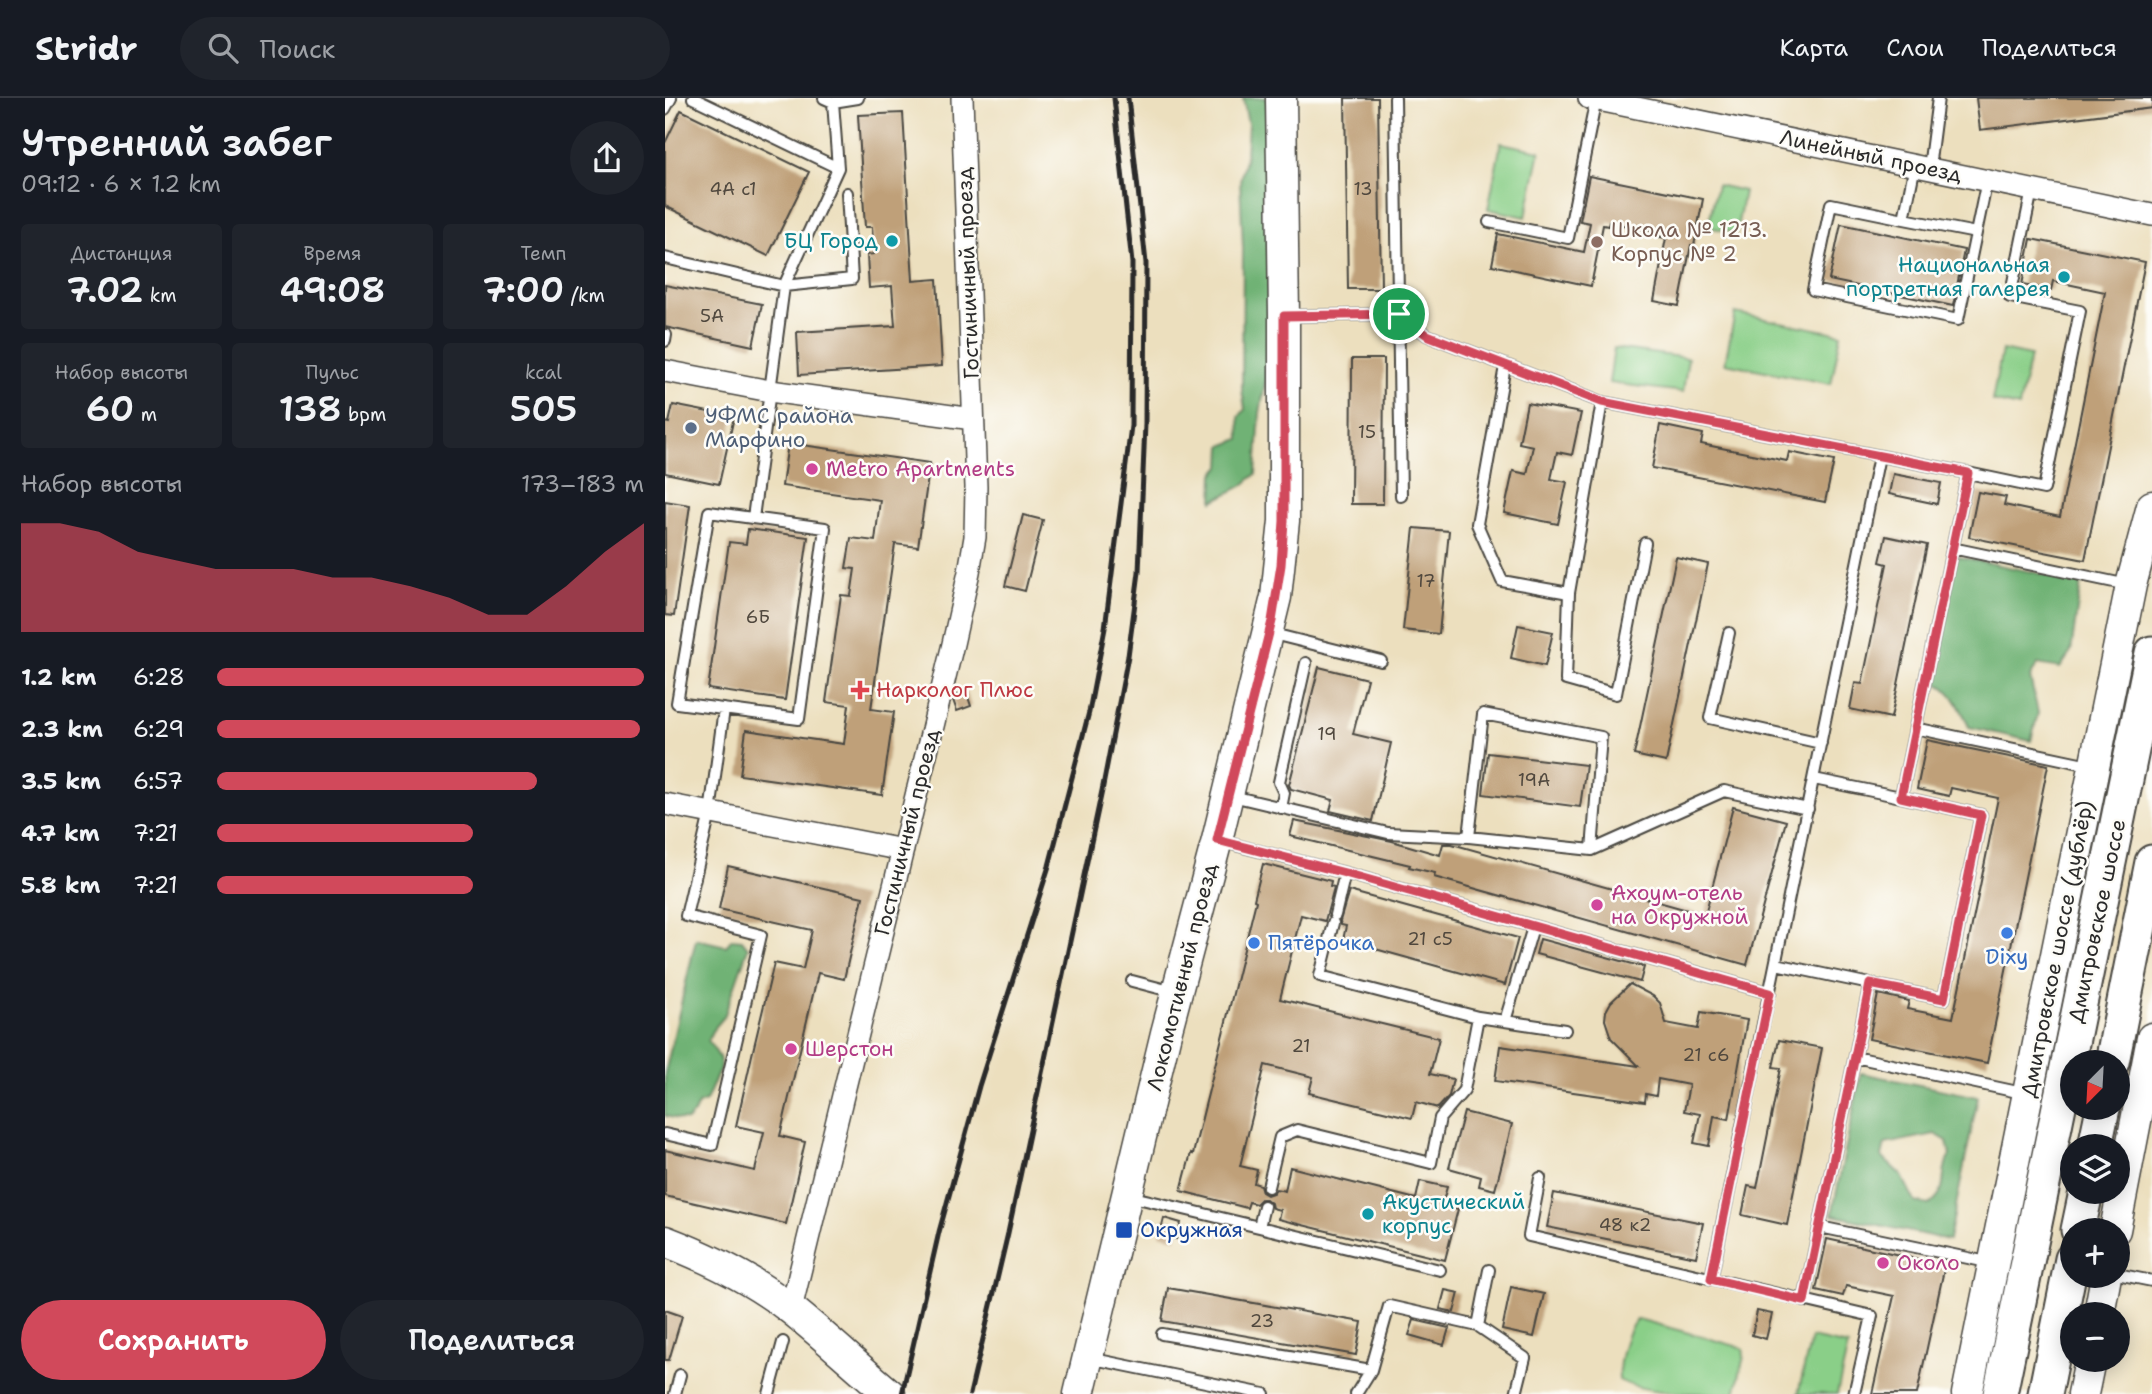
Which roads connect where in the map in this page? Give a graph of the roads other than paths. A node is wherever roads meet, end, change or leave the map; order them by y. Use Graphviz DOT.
graph roads {
  1 [pos="671,98"];
  2 [pos="693,98"];
  3 [pos="858,98"];
  4 [pos="962,98"];
  5 [pos="1281,98"];
  6 [pos="1395,98"];
  7 [pos="1938,98"];
  8 [pos="1593,99"];
  9 [pos="829,100"];
  10 [pos="665,109"];
  11 [pos="1922,167"];
  12 [pos="838,168"];
  13 [pos="1987,180"];
  14 [pos="2032,190"];
  15 [pos="847,193"];
  16 [pos="2152,215"];
  17 [pos="1904,219"];
  18 [pos="1489,222"];
  19 [pos="1976,233"];
  20 [pos="665,258"];
  21 [pos="784,286"];
  22 [pos="1399,314"];
  23 [pos="1284,316"];
  24 [pos="666,335"];
  25 [pos="665,341"];
  26 [pos="1505,366"];
  27 [pos="665,371"];
  28 [pos="770,391"];
  29 [pos="1602,402"];
  30 [pos="974,419"];
  31 [pos="1879,456"];
  32 [pos="1968,473"];
  33 [pos="1401,496"];
  34 [pos="2152,506"];
  35 [pos="753,518"];
  36 [pos="1645,543"];
  37 [pos="1952,548"];
  38 [pos="2131,585"];
  39 [pos="1569,593"];
  40 [pos="1269,633"];
  41 [pos="1729,633"];
  42 [pos="2152,653"];
  43 [pos="1381,661"];
  44 [pos="1306,663"];
  45 [pos="724,709"];
  46 [pos="1915,728"];
  47 [pos="1821,743"];
  48 [pos="2094,766"];
  49 [pos="1814,779"];
  50 [pos="1228,795"];
  51 [pos="1901,797"];
  52 [pos="665,804"];
  53 [pos="1281,807"];
  54 [pos="1808,809"];
  55 [pos="710,813"];
  56 [pos="1469,837"];
  57 [pos="1217,840"];
  58 [pos="903,850"];
  59 [pos="1592,850"];
  60 [pos="2152,862"];
  61 [pos="1345,873"];
  62 [pos="1533,927"];
  63 [pos="1776,964"];
  64 [pos="1132,981"];
  65 [pos="1870,984"];
  66 [pos="1177,992"];
  67 [pos="1770,993"];
  68 [pos="1478,1017"];
  69 [pos="1505,1021"];
  70 [pos="1565,1030"];
  71 [pos="2114,1050"];
  72 [pos="2150,1055"];
  73 [pos="1855,1057"];
  74 [pos="2028,1094"];
  75 [pos="665,1134"];
  76 [pos="1540,1178"];
  77 [pos="1268,1187"];
  78 [pos="1127,1195"];
  79 [pos="1264,1206"];
  80 [pos="2117,1218"];
  81 [pos="1259,1227"];
  82 [pos="1820,1227"];
  83 [pos="665,1241"];
  84 [pos="1994,1264"];
  85 [pos="1489,1269"];
  86 [pos="1440,1270"];
  87 [pos="2130,1277"];
  88 [pos="1711,1279"];
  89 [pos="2152,1282"];
  90 [pos="2066,1288"];
  91 [pos="1804,1301"];
  92 [pos="791,1309"];
  93 [pos="1478,1326"];
  94 [pos="1162,1334"];
  95 [pos="783,1342"];
  96 [pos="1088,1358"];
  97 [pos="1371,1370"];
  98 [pos="2088,1372"];
  99 [pos="680,1376"];
  100 [pos="675,1394"];
  101 [pos="769,1394"];
  102 [pos="890,1394"];
  103 [pos="1079,1394"];
  104 [pos="1264,1394"];
  105 [pos="1356,1394"];
  106 [pos="1516,1394"];
  107 [pos="1854,1394"];
  108 [pos="1967,1394"];
  109 [pos="2000,1394"];
  110 [pos="2045,1394"];
  111 [pos="2083,1394"];
  1 -- 10 [label="lane"];
  2 -- 12 [label="lane"];
  3 -- 9 [label="lane"];
  4 -- 30 [label="street, Гостиничный проезд"];
  5 -- 23 [label="main road, Локомотивный проезд"];
  6 -- 22 [label="lane"];
  7 -- 11 [label="lane"];
  8 -- 11 [label="street, Линейный проезд"];
  8 -- 18 [label="lane"];
  9 -- 12 [label="lane"];
  11 -- 13 [label="street, Линейный проезд"];
  11 -- 17 [label="lane"];
  12 -- 21 [label="lane"];
  13 -- 14 [label="street, Линейный проезд"];
  13 -- 19 [label="lane"];
  14 -- 16 [label="street, Линейный проезд"];
  14 -- 32 [label="lane"];
  15 -- 21 [label="lane"];
  17 -- 19 [label="lane"];
  17 -- 19 [label="lane"];
  20 -- 21 [label="lane"];
  21 -- 28 [label="lane"];
  22 -- 23 [label="lane"];
  22 -- 26 [label="lane"];
  22 -- 33 [label="lane"];
  23 -- 40 [label="main road, Локомотивный проезд"];
  24 -- 25 [label="lane"];
  26 -- 29 [label="lane"];
  26 -- 39 [label="lane"];
  27 -- 28 [label="street"];
  28 -- 30 [label="street"];
  28 -- 35 [label="lane"];
  29 -- 31 [label="lane"];
  29 -- 39 [label="lane"];
  30 -- 58 [label="street, Гостиничный проезд"];
  31 -- 32 [label="lane"];
  31 -- 47 [label="lane"];
  32 -- 37 [label="lane"];
  34 -- 38 [label="main road, Дмитровское шоссе (дублёр)"];
  35 -- 45 [label="lane"];
  35 -- 45 [label="lane"];
  36 -- 39 [label="lane"];
  37 -- 38 [label="lane"];
  37 -- 46 [label="lane"];
  38 -- 48 [label="main road, Дмитровское шоссе (дублёр)"];
  40 -- 43 [label="lane"];
  40 -- 50 [label="main road, Локомотивный проезд"];
  41 -- 47 [label="lane"];
  42 -- 109 [label="main road, Дмитровское шоссе"];
  44 -- 53 [label="lane"];
  45 -- 55 [label="lane"];
  46 -- 48 [label="lane"];
  46 -- 51 [label="lane"];
  47 -- 49 [label="lane"];
  48 -- 74 [label="main road, Дмитровское шоссе (дублёр)"];
  49 -- 51 [label="lane"];
  49 -- 54 [label="lane"];
  50 -- 53 [label="lane"];
  50 -- 57 [label="main road, Локомотивный проезд"];
  51 -- 65 [label="lane"];
  52 -- 55 [label="street"];
  53 -- 56 [label="lane"];
  54 -- 59 [label="lane"];
  54 -- 63 [label="lane"];
  55 -- 58 [label="street"];
  55 -- 75 [label="lane"];
  56 -- 59 [label="lane"];
  56 -- 59 [label="lane"];
  57 -- 61 [label="lane"];
  57 -- 66 [label="main road, Локомотивный проезд"];
  58 -- 92 [label="street, Гостиничный проезд"];
  60 -- 71 [label="main road, Дмитровское шоссе"];
  61 -- 62 [label="lane"];
  61 -- 68 [label="lane"];
  62 -- 67 [label="lane"];
  62 -- 69 [label="lane"];
  63 -- 65 [label="lane"];
  63 -- 67 [label="lane"];
  64 -- 66 [label="lane"];
  65 -- 73 [label="lane"];
  66 -- 78 [label="main road, Локомотивный проезд"];
  67 -- 88 [label="lane"];
  68 -- 69 [label="lane"];
  68 -- 77 [label="lane"];
  69 -- 70 [label="lane"];
  72 -- 80 [label="main road"];
  73 -- 74 [label="lane"];
  73 -- 82 [label="lane"];
  74 -- 84 [label="main road, Дмитровское шоссе (дублёр)"];
  76 -- 88 [label="lane"];
  78 -- 81 [label="lane"];
  78 -- 96 [label="main road, Локомотивный проезд"];
  79 -- 81 [label="lane"];
  81 -- 86 [label="lane"];
  82 -- 84 [label="lane"];
  82 -- 91 [label="lane"];
  83 -- 92 [label="main road"];
  84 -- 108 [label="main road, Дмитровское шоссе (дублёр)"];
  85 -- 93 [label="lane"];
  87 -- 89 [label="lane"];
  88 -- 91 [label="lane"];
  90 -- 110 [label="main road"];
  91 -- 107 [label="lane"];
  92 -- 102 [label="main road"];
  93 -- 97 [label="lane"];
  93 -- 106 [label="lane"];
  94 -- 97 [label="lane"];
  95 -- 101 [label="lane"];
  96 -- 103 [label="main road, Локомотивный проезд"];
  96 -- 104 [label="lane"];
  97 -- 105 [label="lane"];
  98 -- 111 [label="main road"];
  99 -- 100 [label="lane"];
}
